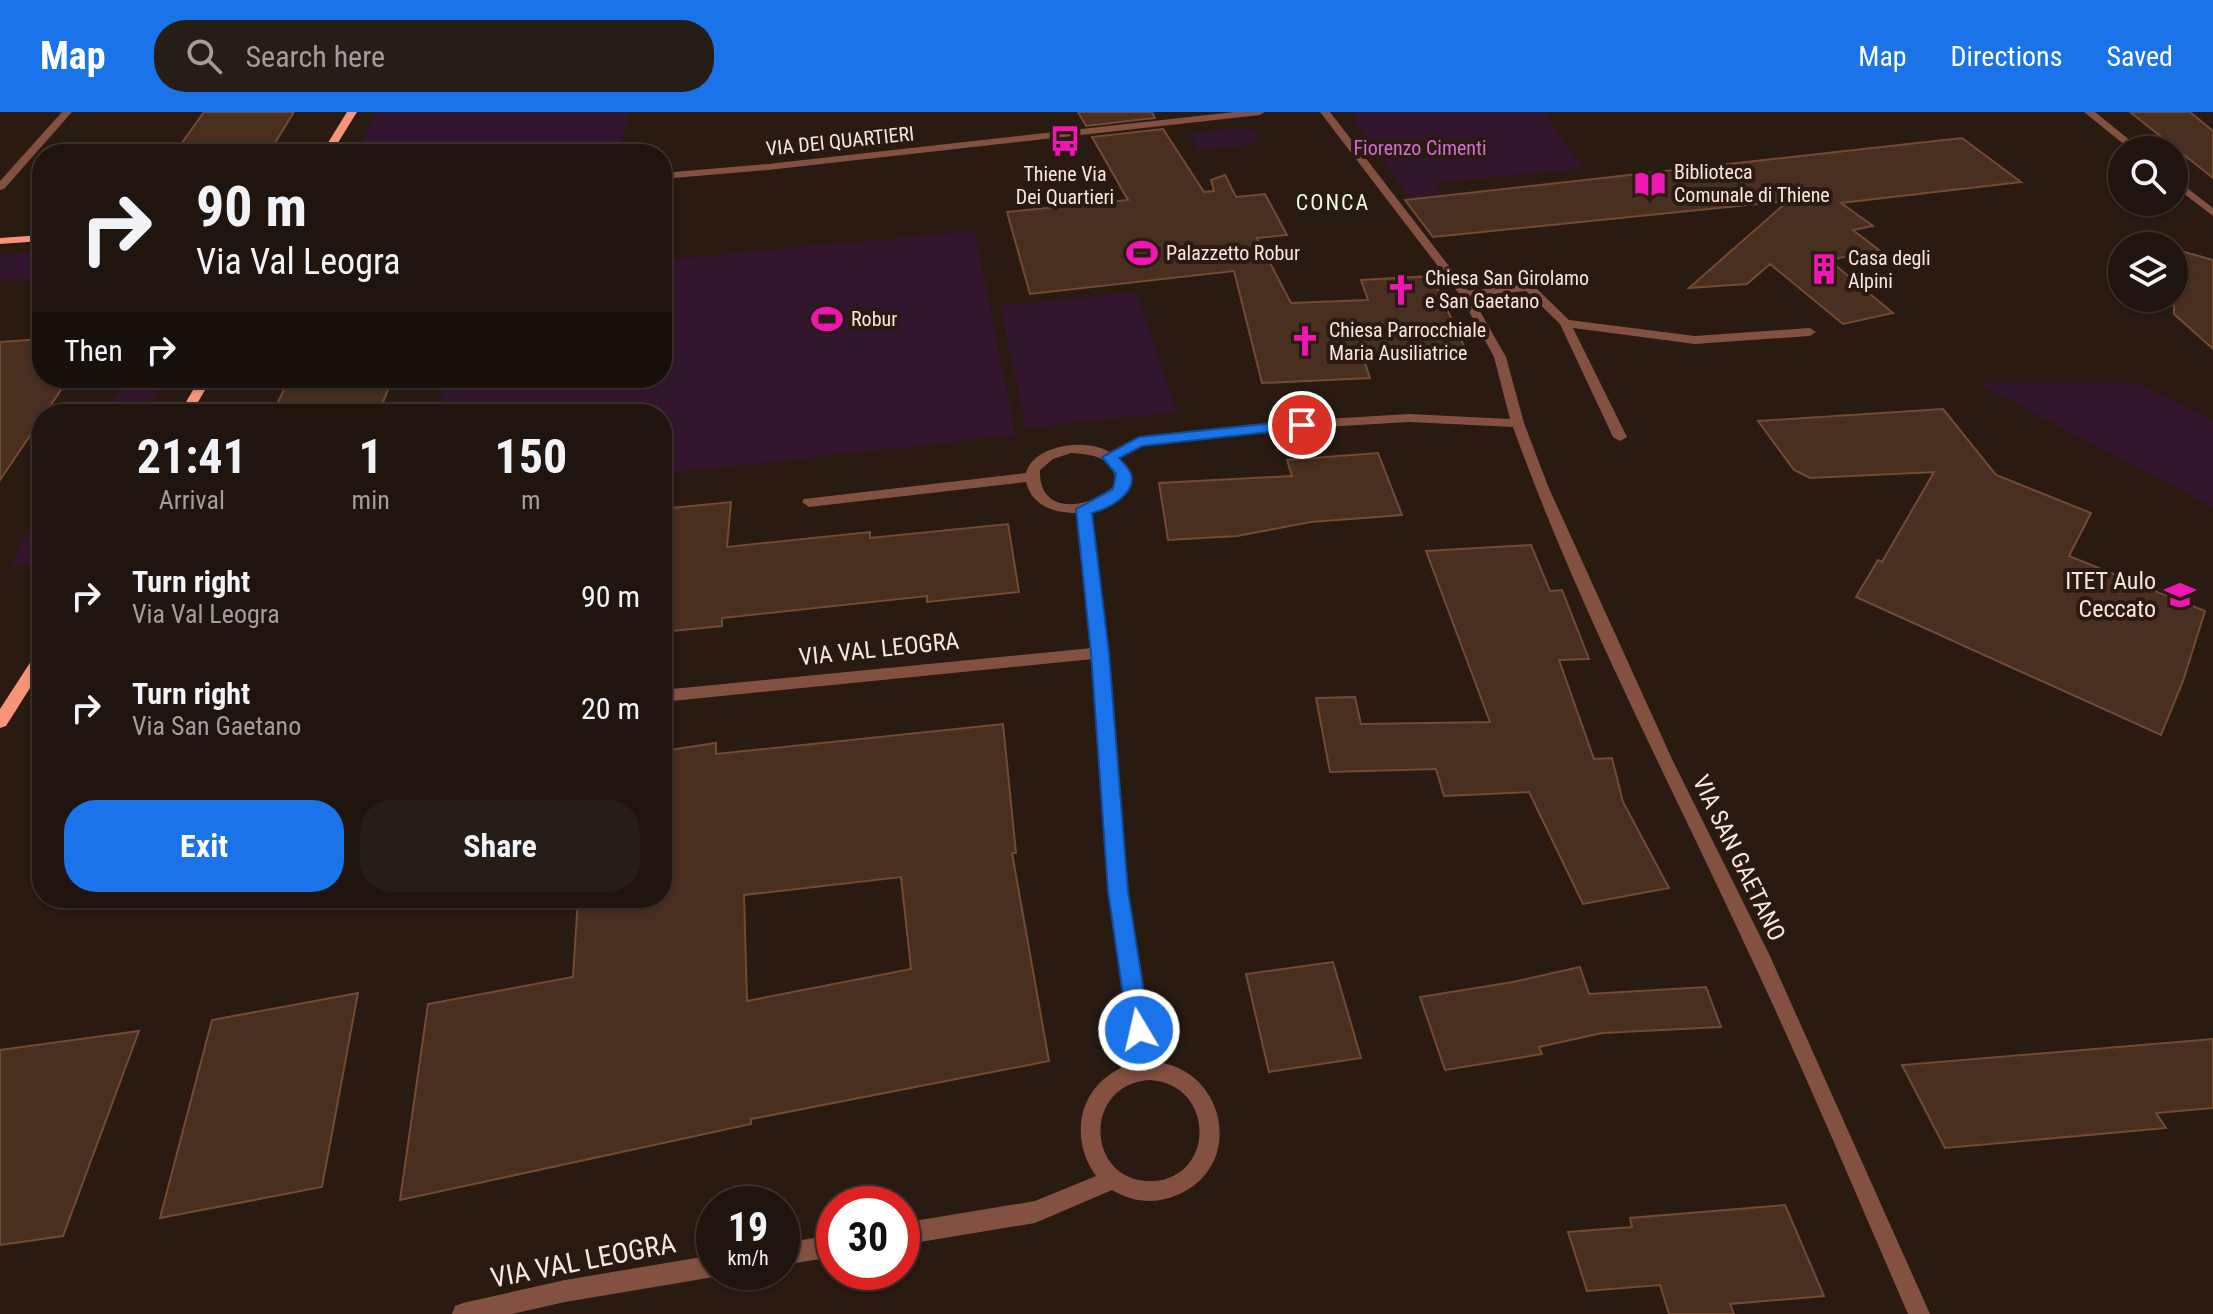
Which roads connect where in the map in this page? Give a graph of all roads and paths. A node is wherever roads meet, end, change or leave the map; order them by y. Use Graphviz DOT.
graph roads {
  1 [pos="67,112"];
  2 [pos="352,112"];
  3 [pos="1260,112"];
  4 [pos="1325,112"];
  5 [pos="2089,112"];
  6 [pos="2119,136"];
  7 [pos="38,144"];
  8 [pos="334,144"];
  9 [pos="32,151"];
  10 [pos="672,175"];
  11 [pos="0,187"];
  12 [pos="2188,192"];
  13 [pos="2213,213"];
  14 [pos="32,239"];
  15 [pos="0,241"];
  16 [pos="1465,294"];
  17 [pos="1565,323"];
  18 [pos="1810,332"];
  19 [pos="1518,423"];
  20 [pos="1620,437"];
  21 [pos="1110,457"];
  22 [pos="1031,477"];
  23 [pos="809,502"];
  24 [pos="1084,509"];
  25 [pos="1100,653"];
  26 [pos="32,672"];
  27 [pos="672,695"];
  28 [pos="0,722"];
  29 [pos="1130,1074"];
  30 [pos="1113,1179"];
  31 [pos="920,1231"];
  32 [pos="696,1269"];
  33 [pos="463,1314"];
  34 [pos="1919,1314"];
  1 -- 7 [label="street"];
  2 -- 8 [label="main road"];
  3 -- 10 [label="street, VIA DEI QUARTIERI"];
  4 -- 16 [label="street, VIA SAN GAETANO"];
  5 -- 6 [label="street"];
  9 -- 11 [label="street"];
  12 -- 13 [label="street"];
  14 -- 15 [label="main road"];
  16 -- 17 [label="street"];
  16 -- 19 [label="street, VIA SAN GAETANO"];
  17 -- 18 [label="street"];
  17 -- 20 [label="street"];
  19 -- 21 [label="street"];
  19 -- 34 [label="street, VIA SAN GAETANO"];
  21 -- 22 [label="street"];
  21 -- 24 [label="street"];
  22 -- 23 [label="street"];
  22 -- 24 [label="street"];
  24 -- 25 [label="street"];
  25 -- 27 [label="street, VIA VAL LEOGRA"];
  25 -- 29 [label="street"];
  26 -- 28 [label="main road"];
  29 -- 30 [label="street"];
  29 -- 30 [label="street"];
  30 -- 31 [label="street"];
  32 -- 33 [label="street, VIA VAL LEOGRA"];
}
